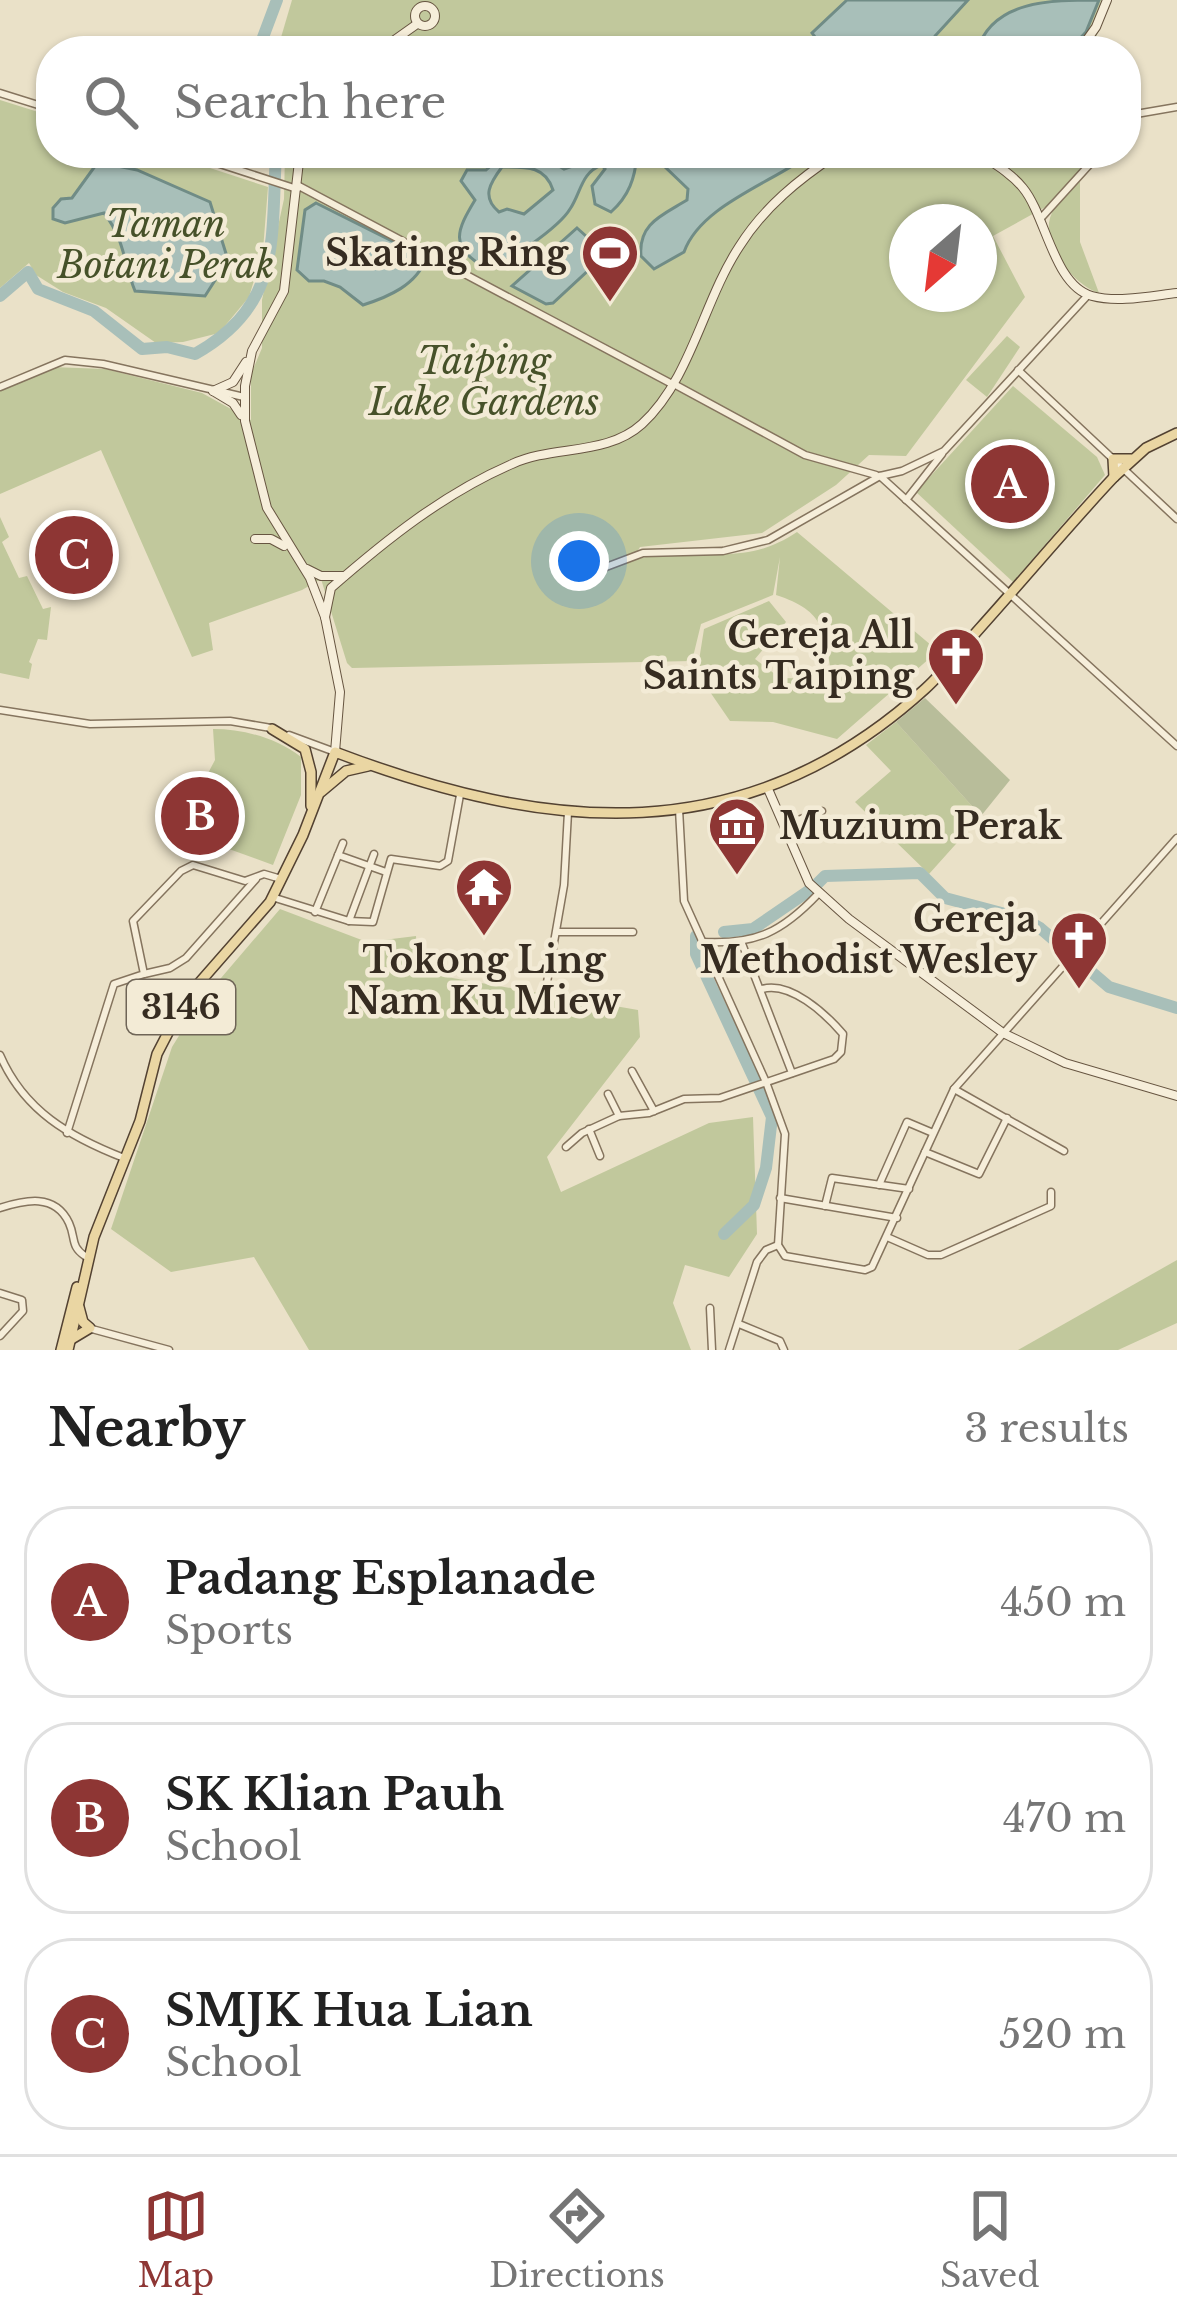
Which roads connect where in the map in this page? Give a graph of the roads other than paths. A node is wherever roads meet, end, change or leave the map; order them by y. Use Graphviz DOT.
graph roads {
  1 [pos="1107,0"];
  2 [pos="431,4"];
  3 [pos="417,23"];
  4 [pos="399,36"];
  5 [pos="1090,36"];
  6 [pos="0,93"];
  7 [pos="36,104"];
  8 [pos="1177,107"];
  9 [pos="1141,113"];
  10 [pos="232,168"];
  11 [pos="297,168"];
  12 [pos="818,168"];
  13 [pos="997,168"];
  14 [pos="1086,168"];
  15 [pos="294,187"];
  16 [pos="1041,218"];
  17 [pos="1177,293"];
  18 [pos="1088,295"];
  19 [pos="252,352"];
  20 [pos="1018,370"];
  21 [pos="672,384"];
  22 [pos="0,387"];
  23 [pos="213,391"];
  24 [pos="244,397"];
  25 [pos="245,421"];
  26 [pos="1177,433"];
  27 [pos="944,451"];
  28 [pos="1113,459"];
  29 [pos="1133,459"];
  30 [pos="1123,468"];
  31 [pos="880,476"];
  32 [pos="1114,477"];
  33 [pos="906,500"];
  34 [pos="1177,519"];
  35 [pos="254,538"];
  36 [pos="290,550"];
  37 [pos="301,564"];
  38 [pos="598,570"];
  39 [pos="344,576"];
  40 [pos="316,591"];
  41 [pos="1011,593"];
  42 [pos="325,617"];
  43 [pos="0,710"];
  44 [pos="272,729"];
  45 [pos="1177,746"];
  46 [pos="335,752"];
  47 [pos="373,766"];
  48 [pos="768,788"];
  49 [pos="320,793"];
  50 [pos="460,795"];
  51 [pos="679,809"];
  52 [pos="568,812"];
  53 [pos="822,812"];
  54 [pos="310,817"];
  55 [pos="785,825"];
  56 [pos="1176,840"];
  57 [pos="343,843"];
  58 [pos="374,854"];
  59 [pos="338,855"];
  60 [pos="370,866"];
  61 [pos="386,872"];
  62 [pos="256,879"];
  63 [pos="281,879"];
  64 [pos="361,891"];
  65 [pos="818,894"];
  66 [pos="381,896"];
  67 [pos="272,897"];
  68 [pos="316,912"];
  69 [pos="349,921"];
  70 [pos="557,932"];
  71 [pos="633,932"];
  72 [pos="741,941"];
  73 [pos="702,942"];
  74 [pos="144,974"];
  75 [pos="546,988"];
  76 [pos="762,989"];
  77 [pos="1003,1033"];
  78 [pos="0,1055"];
  79 [pos="632,1071"];
  80 [pos="792,1073"];
  81 [pos="766,1082"];
  82 [pos="954,1089"];
  83 [pos="608,1094"];
  84 [pos="1177,1096"];
  85 [pos="654,1111"];
  86 [pos="619,1115"];
  87 [pos="1007,1118"];
  88 [pos="589,1129"];
  89 [pos="933,1132"];
  90 [pos="67,1133"];
  91 [pos="566,1147"];
  92 [pos="1064,1150"];
  93 [pos="925,1152"];
  94 [pos="600,1156"];
  95 [pos="124,1158"];
  96 [pos="879,1185"];
  97 [pos="909,1190"];
  98 [pos="1052,1192"];
  99 [pos="780,1198"];
  100 [pos="825,1206"];
  101 [pos="0,1208"];
  102 [pos="896,1218"];
  103 [pos="887,1237"];
  104 [pos="780,1248"];
  105 [pos="87,1257"];
  106 [pos="0,1293"];
  107 [pos="79,1307"];
  108 [pos="710,1308"];
  109 [pos="739,1324"];
  110 [pos="90,1328"];
  111 [pos="0,1336"];
  112 [pos="68,1336"];
  113 [pos="169,1350"];
  114 [pos="712,1350"];
  115 [pos="729,1350"];
  116 [pos="784,1350"];
  1 -- 5 [label="street"];
  2 -- 3 [label="street"];
  2 -- 3 [label="street"];
  3 -- 4 [label="street"];
  6 -- 7 [label="street"];
  8 -- 9 [label="street"];
  10 -- 15 [label="street"];
  11 -- 15 [label="street"];
  12 -- 21 [label="street"];
  13 -- 16 [label="street"];
  14 -- 16 [label="street"];
  15 -- 19 [label="street"];
  15 -- 21 [label="street"];
  16 -- 18 [label="street"];
  17 -- 18 [label="street"];
  18 -- 20 [label="street"];
  19 -- 23 [label="street"];
  19 -- 24 [label="street"];
  20 -- 27 [label="street"];
  20 -- 28 [label="street"];
  21 -- 31 [label="street"];
  21 -- 39 [label="street"];
  22 -- 23 [label="street"];
  23 -- 24 [label="street"];
  23 -- 25 [label="street"];
  24 -- 25 [label="street"];
  25 -- 36 [label="street"];
  26 -- 29 [label="main road"];
  27 -- 31 [label="street"];
  27 -- 33 [label="street"];
  28 -- 29 [label="main road"];
  28 -- 30 [label="street"];
  28 -- 32 [label="main road"];
  29 -- 30 [label="main road"];
  30 -- 32 [label="main road"];
  30 -- 34 [label="street"];
  31 -- 33 [label="street"];
  31 -- 38 [label="street"];
  32 -- 41 [label="main road"];
  33 -- 41 [label="street"];
  35 -- 36 [label="street"];
  36 -- 37 [label="street"];
  37 -- 39 [label="street"];
  37 -- 40 [label="street"];
  39 -- 40 [label="street"];
  39 -- 42 [label="street"];
  40 -- 42 [label="street"];
  41 -- 45 [label="street"];
  41 -- 48 [label="main road"];
  42 -- 46 [label="street"];
  43 -- 44 [label="street"];
  44 -- 46 [label="street"];
  44 -- 54 [label="main road"];
  46 -- 47 [label="main road"];
  46 -- 49 [label="main road, 3146"];
  47 -- 49 [label="main road"];
  47 -- 50 [label="main road"];
  48 -- 51 [label="main road"];
  48 -- 55 [label="street"];
  49 -- 54 [label="main road, 3146"];
  50 -- 52 [label="main road"];
  50 -- 61 [label="street"];
  51 -- 52 [label="main road"];
  51 -- 73 [label="street"];
  52 -- 70 [label="street"];
  53 -- 55 [label="street"];
  54 -- 63 [label="main road, 3146"];
  55 -- 65 [label="street"];
  56 -- 77 [label="street"];
  57 -- 59 [label="street"];
  58 -- 60 [label="street"];
  59 -- 60 [label="street"];
  59 -- 68 [label="street"];
  60 -- 61 [label="street"];
  60 -- 64 [label="street"];
  61 -- 66 [label="street"];
  62 -- 63 [label="street"];
  62 -- 74 [label="street"];
  62 -- 74 [label="street"];
  63 -- 67 [label="main road, 3146"];
  64 -- 66 [label="street"];
  64 -- 69 [label="street"];
  65 -- 72 [label="street"];
  65 -- 77 [label="street"];
  66 -- 69 [label="street"];
  67 -- 68 [label="street"];
  67 -- 95 [label="main road, 3146"];
  68 -- 69 [label="street"];
  70 -- 71 [label="street"];
  70 -- 75 [label="street"];
  72 -- 73 [label="street"];
  72 -- 76 [label="street"];
  73 -- 81 [label="street"];
  74 -- 90 [label="street"];
  76 -- 80 [label="street"];
  76 -- 80 [label="street"];
  77 -- 82 [label="street"];
  77 -- 84 [label="street"];
  78 -- 90 [label="street"];
  79 -- 85 [label="street"];
  80 -- 81 [label="street"];
  81 -- 85 [label="street"];
  81 -- 99 [label="street"];
  82 -- 87 [label="street"];
  82 -- 89 [label="street"];
  83 -- 86 [label="street"];
  85 -- 86 [label="street"];
  86 -- 88 [label="street"];
  87 -- 92 [label="street"];
  87 -- 93 [label="street"];
  88 -- 91 [label="street"];
  88 -- 94 [label="street"];
  89 -- 93 [label="street"];
  89 -- 96 [label="street"];
  90 -- 95 [label="street"];
  93 -- 97 [label="street"];
  95 -- 105 [label="main road, 3146"];
  96 -- 97 [label="street"];
  96 -- 100 [label="street"];
  97 -- 102 [label="street"];
  98 -- 103 [label="street"];
  99 -- 100 [label="street"];
  99 -- 104 [label="street"];
  100 -- 102 [label="street"];
  101 -- 105 [label="street"];
  102 -- 103 [label="street"];
  103 -- 104 [label="street"];
  104 -- 109 [label="street"];
  105 -- 107 [label="main road, 3146"];
  105 -- 112 [label="main road, 3146"];
  106 -- 111 [label="street"];
  107 -- 110 [label="main road"];
  107 -- 112 [label="main road, 3146"];
  108 -- 114 [label="street"];
  109 -- 115 [label="street"];
  109 -- 116 [label="street"];
  110 -- 112 [label="main road"];
  110 -- 113 [label="street"];
}
